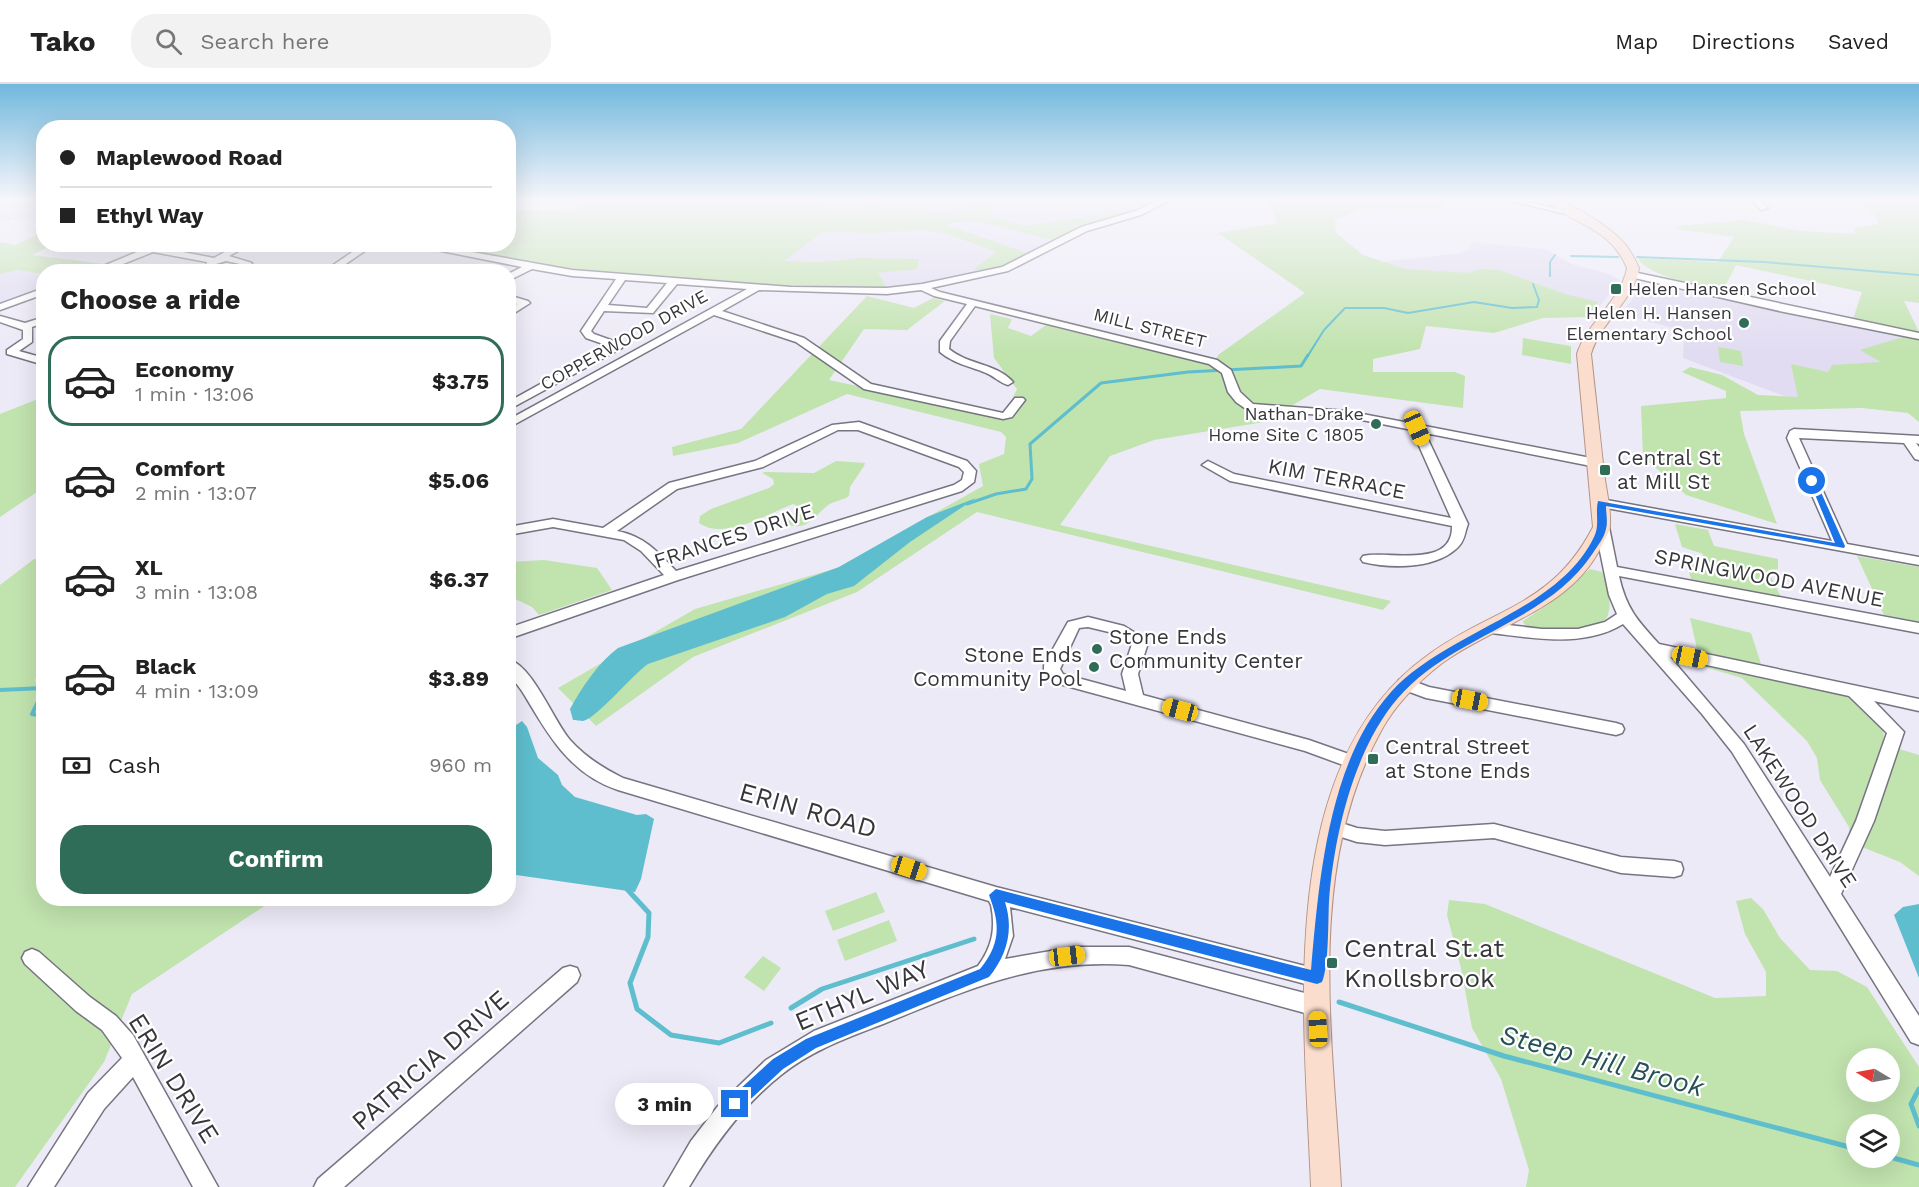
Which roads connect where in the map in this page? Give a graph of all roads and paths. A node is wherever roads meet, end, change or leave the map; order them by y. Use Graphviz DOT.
graph roads {
  1 [pos="1042,250"];
  2 [pos="1622,250"];
  3 [pos="145,252"];
  4 [pos="168,252"];
  5 [pos="231,252"];
  6 [pos="358,252"];
  7 [pos="451,252"];
  8 [pos="114,264"];
  9 [pos="340,264"];
  10 [pos="513,264"];
  11 [pos="516,264"];
  12 [pos="529,267"];
  13 [pos="516,274"];
  14 [pos="1633,275"];
  15 [pos="623,276"];
  16 [pos="675,280"];
  17 [pos="759,287"];
  18 [pos="922,287"];
  19 [pos="36,294"];
  20 [pos="516,300"];
  21 [pos="973,303"];
  22 [pos="0,307"];
  23 [pos="601,308"];
  24 [pos="516,309"];
  25 [pos="712,311"];
  26 [pos="0,319"];
  27 [pos="36,323"];
  28 [pos="25,326"];
  29 [pos="1919,336"];
  30 [pos="36,360"];
  31 [pos="1008,382"];
  32 [pos="1019,400"];
  33 [pos="516,403"];
  34 [pos="516,421"];
  35 [pos="1417,428"];
  36 [pos="1913,440"];
  37 [pos="1919,456"];
  38 [pos="1596,463"];
  39 [pos="1208,465"];
  40 [pos="1601,503"];
  41 [pos="1461,524"];
  42 [pos="1602,527"];
  43 [pos="516,530"];
  44 [pos="607,532"];
  45 [pos="1841,546"];
  46 [pos="1368,559"];
  47 [pos="1919,561"];
  48 [pos="1612,570"];
  49 [pos="673,577"];
  50 [pos="1625,616"];
  51 [pos="1491,628"];
  52 [pos="1919,628"];
  53 [pos="516,631"];
  54 [pos="1651,648"];
  55 [pos="516,674"];
  56 [pos="1405,684"];
  57 [pos="1854,691"];
  58 [pos="1136,698"];
  59 [pos="1912,704"];
  60 [pos="1616,729"];
  61 [pos="1896,732"];
  62 [pos="1354,764"];
  63 [pos="1335,828"];
  64 [pos="1674,869"];
  65 [pos="996,895"];
  66 [pos="1831,895"];
  67 [pos="32,958"];
  68 [pos="985,973"];
  69 [pos="570,975"];
  70 [pos="1317,978"];
  71 [pos="1316,1006"];
  72 [pos="1919,1035"];
  73 [pos="136,1061"];
  74 [pos="40,1187"];
  75 [pos="206,1187"];
  76 [pos="326,1187"];
  77 [pos="676,1187"];
  78 [pos="1326,1187"];
  1 -- 18 [label="street"];
  2 -- 14 [label="main road"];
  3 -- 8 [label="street"];
  4 -- 5 [label="street"];
  6 -- 9 [label="street"];
  7 -- 10 [label="street"];
  11 -- 12 [label="street"];
  12 -- 13 [label="street"];
  12 -- 15 [label="street"];
  14 -- 29 [label="street"];
  14 -- 38 [label="main road"];
  15 -- 16 [label="street"];
  15 -- 23 [label="street"];
  16 -- 17 [label="street"];
  16 -- 23 [label="street"];
  17 -- 18 [label="street"];
  17 -- 25 [label="street, COPPERWOOD DRIVE"];
  18 -- 21 [label="street, MILL STREET"];
  19 -- 22 [label="street"];
  20 -- 24 [label="street"];
  21 -- 31 [label="street"];
  21 -- 35 [label="street, MILL STREET"];
  23 -- 33 [label="street"];
  25 -- 32 [label="street"];
  25 -- 34 [label="street, COPPERWOOD DRIVE"];
  26 -- 28 [label="street"];
  27 -- 28 [label="street"];
  28 -- 30 [label="street"];
  35 -- 38 [label="street, MILL STREET"];
  35 -- 41 [label="street"];
  36 -- 37 [label="street"];
  36 -- 45 [label="street"];
  38 -- 40 [label="main road"];
  39 -- 41 [label="street, KIM TERRACE"];
  40 -- 42 [label="main road"];
  40 -- 45 [label="street"];
  41 -- 46 [label="street"];
  42 -- 48 [label="street, LAKEWOOD DRIVE"];
  42 -- 51 [label="main road"];
  43 -- 44 [label="street"];
  44 -- 49 [label="street"];
  44 -- 49 [label="street, FRANCES DRIVE"];
  45 -- 47 [label="street"];
  48 -- 50 [label="street, LAKEWOOD DRIVE"];
  48 -- 52 [label="street, SPRINGWOOD AVENUE"];
  49 -- 53 [label="street, FRANCES DRIVE"];
  50 -- 51 [label="street"];
  50 -- 54 [label="street, LAKEWOOD DRIVE"];
  51 -- 56 [label="main road"];
  54 -- 57 [label="street"];
  54 -- 66 [label="street, LAKEWOOD DRIVE"];
  55 -- 65 [label="street, ERIN ROAD"];
  56 -- 60 [label="street"];
  56 -- 62 [label="main road"];
  57 -- 59 [label="street"];
  57 -- 61 [label="street"];
  58 -- 58 [label="street"];
  58 -- 62 [label="street"];
  59 -- 61 [label="street"];
  61 -- 66 [label="street"];
  62 -- 63 [label="main road"];
  63 -- 64 [label="street"];
  63 -- 70 [label="main road"];
  65 -- 68 [label="street"];
  65 -- 70 [label="street, ERIN ROAD"];
  66 -- 72 [label="street, LAKEWOOD DRIVE"];
  67 -- 73 [label="street, ERIN DRIVE"];
  68 -- 71 [label="street, ETHYL WAY"];
  68 -- 77 [label="street, ETHYL WAY"];
  69 -- 76 [label="street, PATRICIA DRIVE"];
  70 -- 71 [label="main road"];
  71 -- 78 [label="main road"];
  73 -- 74 [label="street"];
  73 -- 75 [label="street, ERIN DRIVE"];
}
